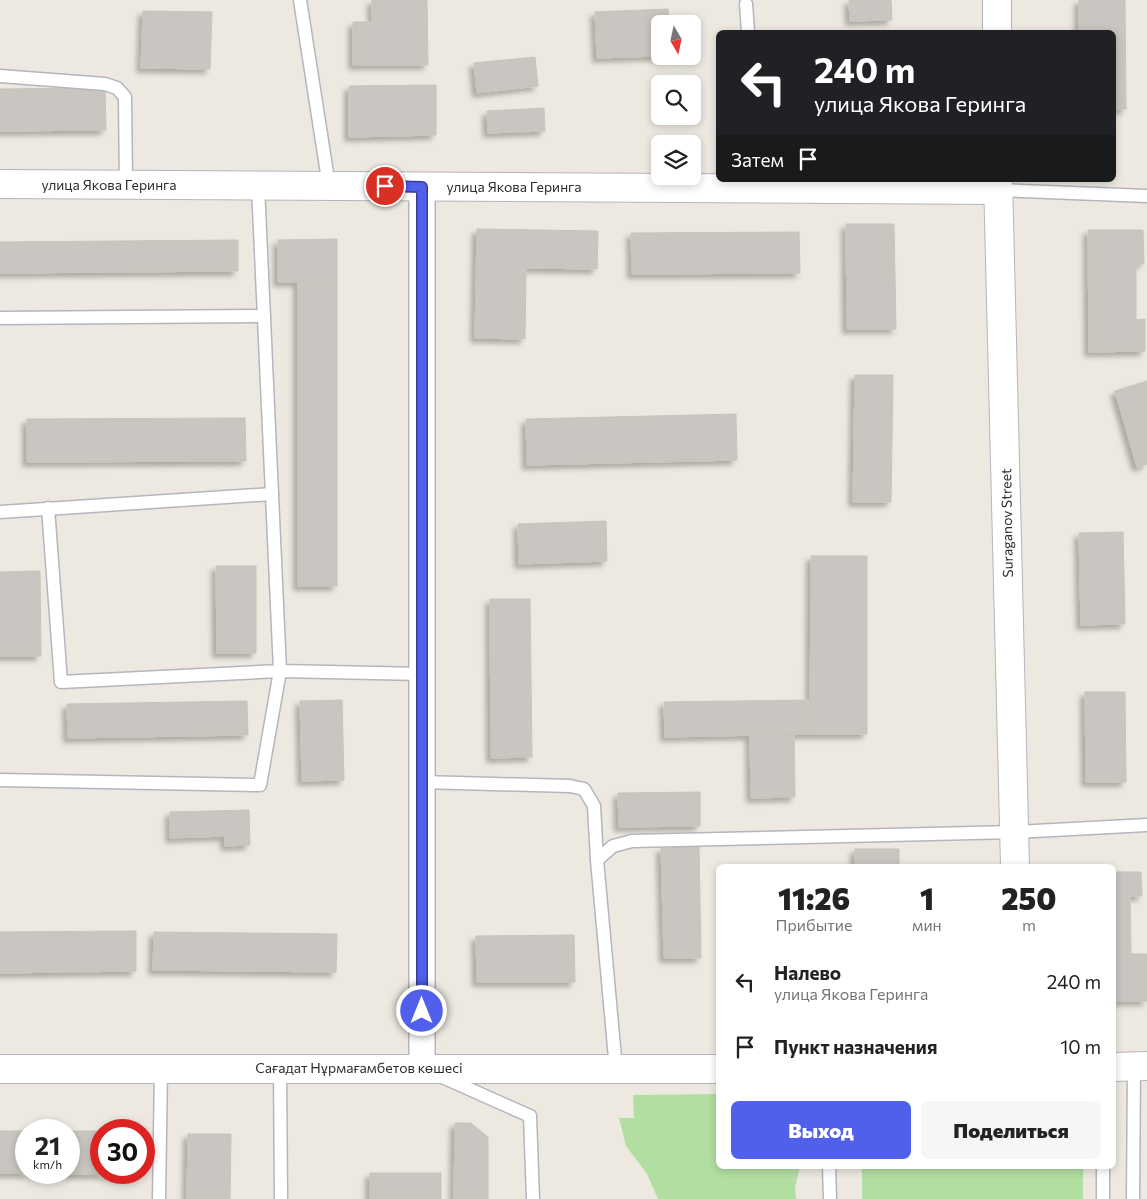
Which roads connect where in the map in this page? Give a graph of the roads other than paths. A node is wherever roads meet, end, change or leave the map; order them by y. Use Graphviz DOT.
graph roads {
  1 [pos="300,0"];
  2 [pos="997,0"];
  3 [pos="746,4"];
  4 [pos="748,30"];
  5 [pos="998,30"];
  6 [pos="0,76"];
  7 [pos="0,184"];
  8 [pos="760,184"];
  9 [pos="126,185"];
  10 [pos="998,185"];
  11 [pos="258,186"];
  12 [pos="329,186"];
  13 [pos="422,187"];
  14 [pos="1147,196"];
  15 [pos="264,316"];
  16 [pos="0,318"];
  17 [pos="272,494"];
  18 [pos="48,508"];
  19 [pos="0,512"];
  20 [pos="280,671"];
  21 [pos="422,674"];
  22 [pos="0,780"];
  23 [pos="422,782"];
  24 [pos="1147,824"];
  25 [pos="1015,832"];
  26 [pos="597,860"];
  27 [pos="1015,864"];
  28 [pos="1132,1066"];
  29 [pos="161,1068"];
  30 [pos="280,1068"];
  31 [pos="422,1068"];
  32 [pos="0,1069"];
  33 [pos="616,1069"];
  34 [pos="716,1069"];
  35 [pos="829,1169"];
  36 [pos="1103,1169"];
  37 [pos="158,1199"];
  38 [pos="281,1199"];
  39 [pos="533,1199"];
  40 [pos="830,1199"];
  41 [pos="1103,1199"];
  42 [pos="1133,1199"];
  1 -- 12 [label="lane"];
  2 -- 5 [label="main road"];
  3 -- 4 [label="lane"];
  6 -- 9 [label="lane"];
  7 -- 9 [label="main road, улица Якова Геринга"];
  8 -- 10 [label="main road, улица Якова Геринга"];
  8 -- 13 [label="main road, улица Якова Геринга"];
  9 -- 11 [label="main road, улица Якова Геринга"];
  10 -- 14 [label="lane"];
  10 -- 25 [label="main road, Suraganov Street"];
  11 -- 12 [label="main road, улица Якова Геринга"];
  11 -- 15 [label="lane"];
  12 -- 13 [label="main road, улица Якова Геринга"];
  13 -- 21 [label="street"];
  15 -- 16 [label="lane"];
  15 -- 17 [label="lane"];
  17 -- 18 [label="lane"];
  17 -- 20 [label="lane"];
  18 -- 19 [label="lane"];
  18 -- 20 [label="lane"];
  20 -- 21 [label="lane"];
  20 -- 22 [label="lane"];
  21 -- 23 [label="street"];
  23 -- 26 [label="lane"];
  23 -- 31 [label="street"];
  24 -- 25 [label="lane"];
  25 -- 26 [label="lane"];
  25 -- 27 [label="main road, Suraganov Street"];
  26 -- 33 [label="lane"];
  28 -- 42 [label="lane"];
  29 -- 30 [label="main road, Сағадат Нұрмағамбетов көшесі"];
  29 -- 32 [label="main road, Сағадат Нұрмағамбетов көшесі"];
  29 -- 37 [label="lane"];
  30 -- 31 [label="main road, Сағадат Нұрмағамбетов көшесі"];
  30 -- 38 [label="lane"];
  31 -- 33 [label="main road, Сағадат Нұрмағамбетов көшесі"];
  31 -- 39 [label="lane"];
  33 -- 34 [label="main road, Сағадат Нұрмағамбетов көшесі"];
  35 -- 40 [label="lane"];
  36 -- 41 [label="lane"];
}
